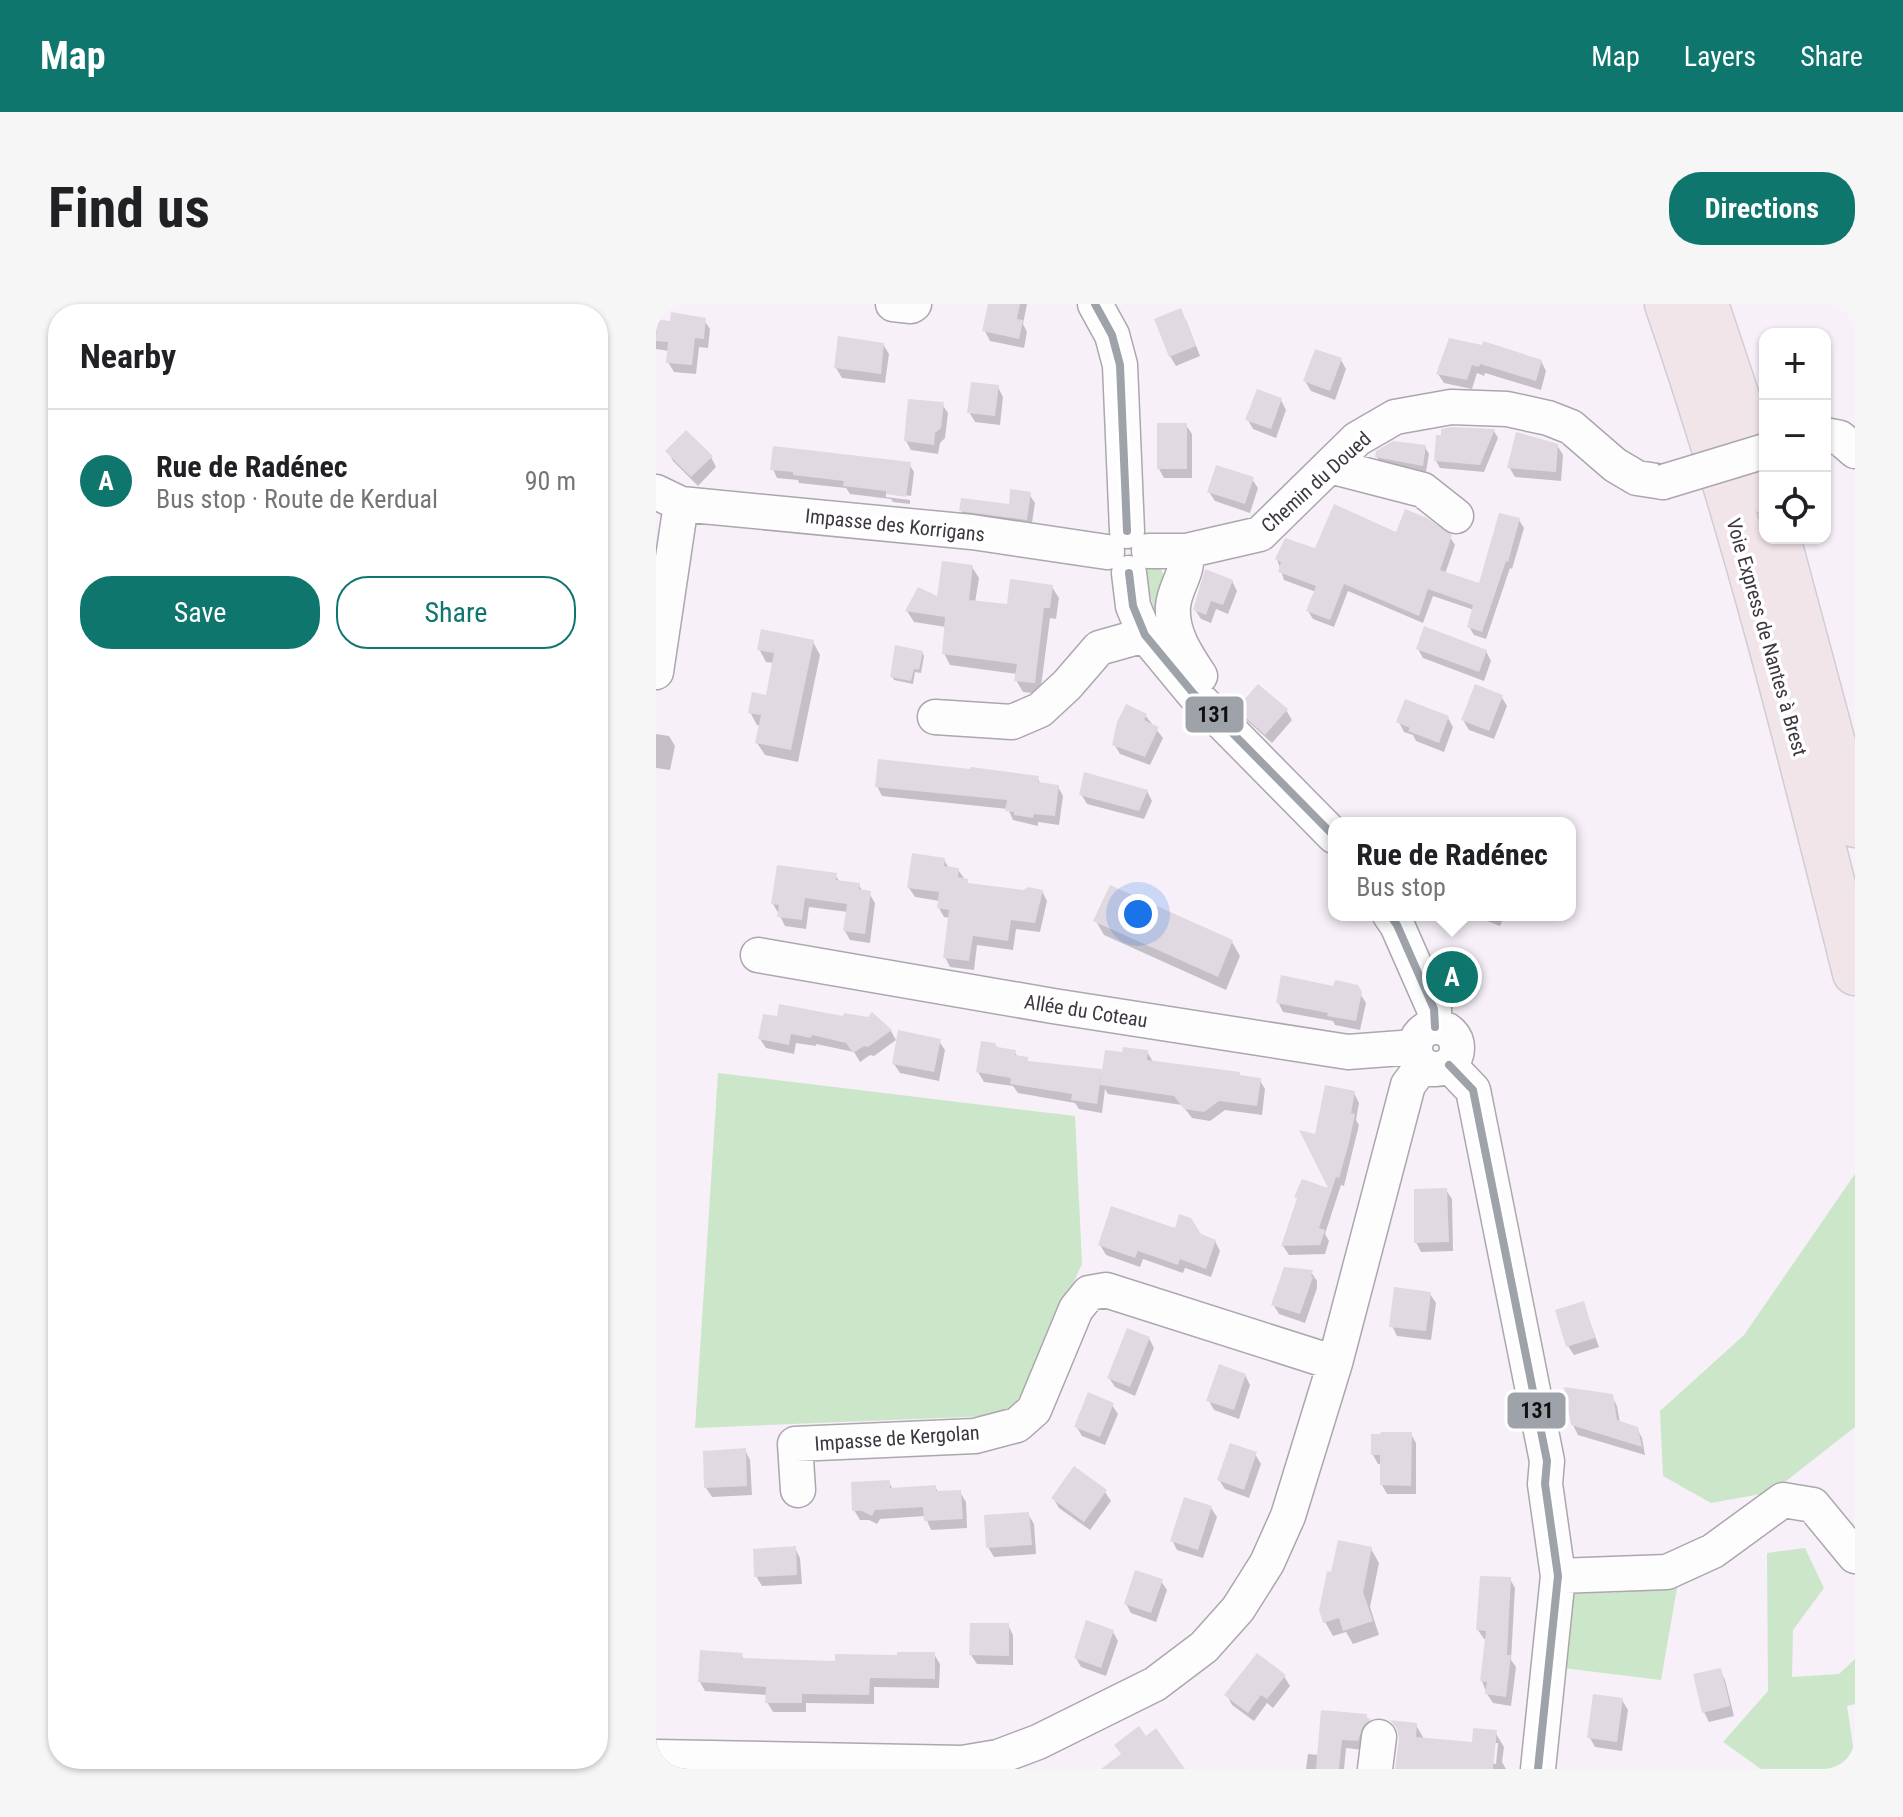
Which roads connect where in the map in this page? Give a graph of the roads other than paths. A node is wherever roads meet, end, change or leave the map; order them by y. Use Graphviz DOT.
graph roads {
  1 [pos="893,304"];
  2 [pos="914,304"];
  3 [pos="1095,304"];
  4 [pos="1667,304"];
  5 [pos="1706,304"];
  6 [pos="1831,436"];
  7 [pos="1855,451"];
  8 [pos="1759,453"];
  9 [pos="1330,466"];
  10 [pos="1760,472"];
  11 [pos="669,498"];
  12 [pos="1456,516"];
  13 [pos="1780,544"];
  14 [pos="1186,551"];
  15 [pos="1128,552"];
  16 [pos="1145,635"];
  17 [pos="656,672"];
  18 [pos="1193,693"];
  19 [pos="935,717"];
  20 [pos="1855,825"];
  21 [pos="1328,830"];
  22 [pos="1394,921"];
  23 [pos="758,955"];
  24 [pos="1855,973"];
  25 [pos="1431,1051"];
  26 [pos="1335,1363"];
  27 [pos="798,1490"];
  28 [pos="1855,1556"];
  29 [pos="1558,1576"];
  30 [pos="656,1757"];
  31 [pos="1538,1769"];
  1 -- 2 [label="street"];
  3 -- 15 [label="street"];
  4 -- 24 [label="highway, Voie Express de Nantes à Brest"];
  5 -- 10 [label="highway"];
  6 -- 7 [label="street"];
  8 -- 9 [label="street, Chemin du Doued, bridge"];
  9 -- 12 [label="street"];
  9 -- 14 [label="street, Chemin du Doued"];
  11 -- 15 [label="street, Impasse des Korrigans"];
  11 -- 17 [label="street, Impasse des Korrigans"];
  13 -- 20 [label="highway, Voie Express de Nantes à Brest"];
  14 -- 15 [label="street, Chemin du Doued"];
  14 -- 18 [label="street"];
  15 -- 16 [label="street"];
  16 -- 18 [label="street"];
  16 -- 19 [label="street"];
  18 -- 21 [label="street"];
  22 -- 25 [label="street"];
  23 -- 25 [label="street, Allée du Coteau"];
  25 -- 26 [label="street"];
  25 -- 29 [label="street"];
  26 -- 27 [label="street, Impasse de Kergolan"];
  26 -- 30 [label="street"];
  28 -- 29 [label="street"];
  29 -- 31 [label="street"];
}
